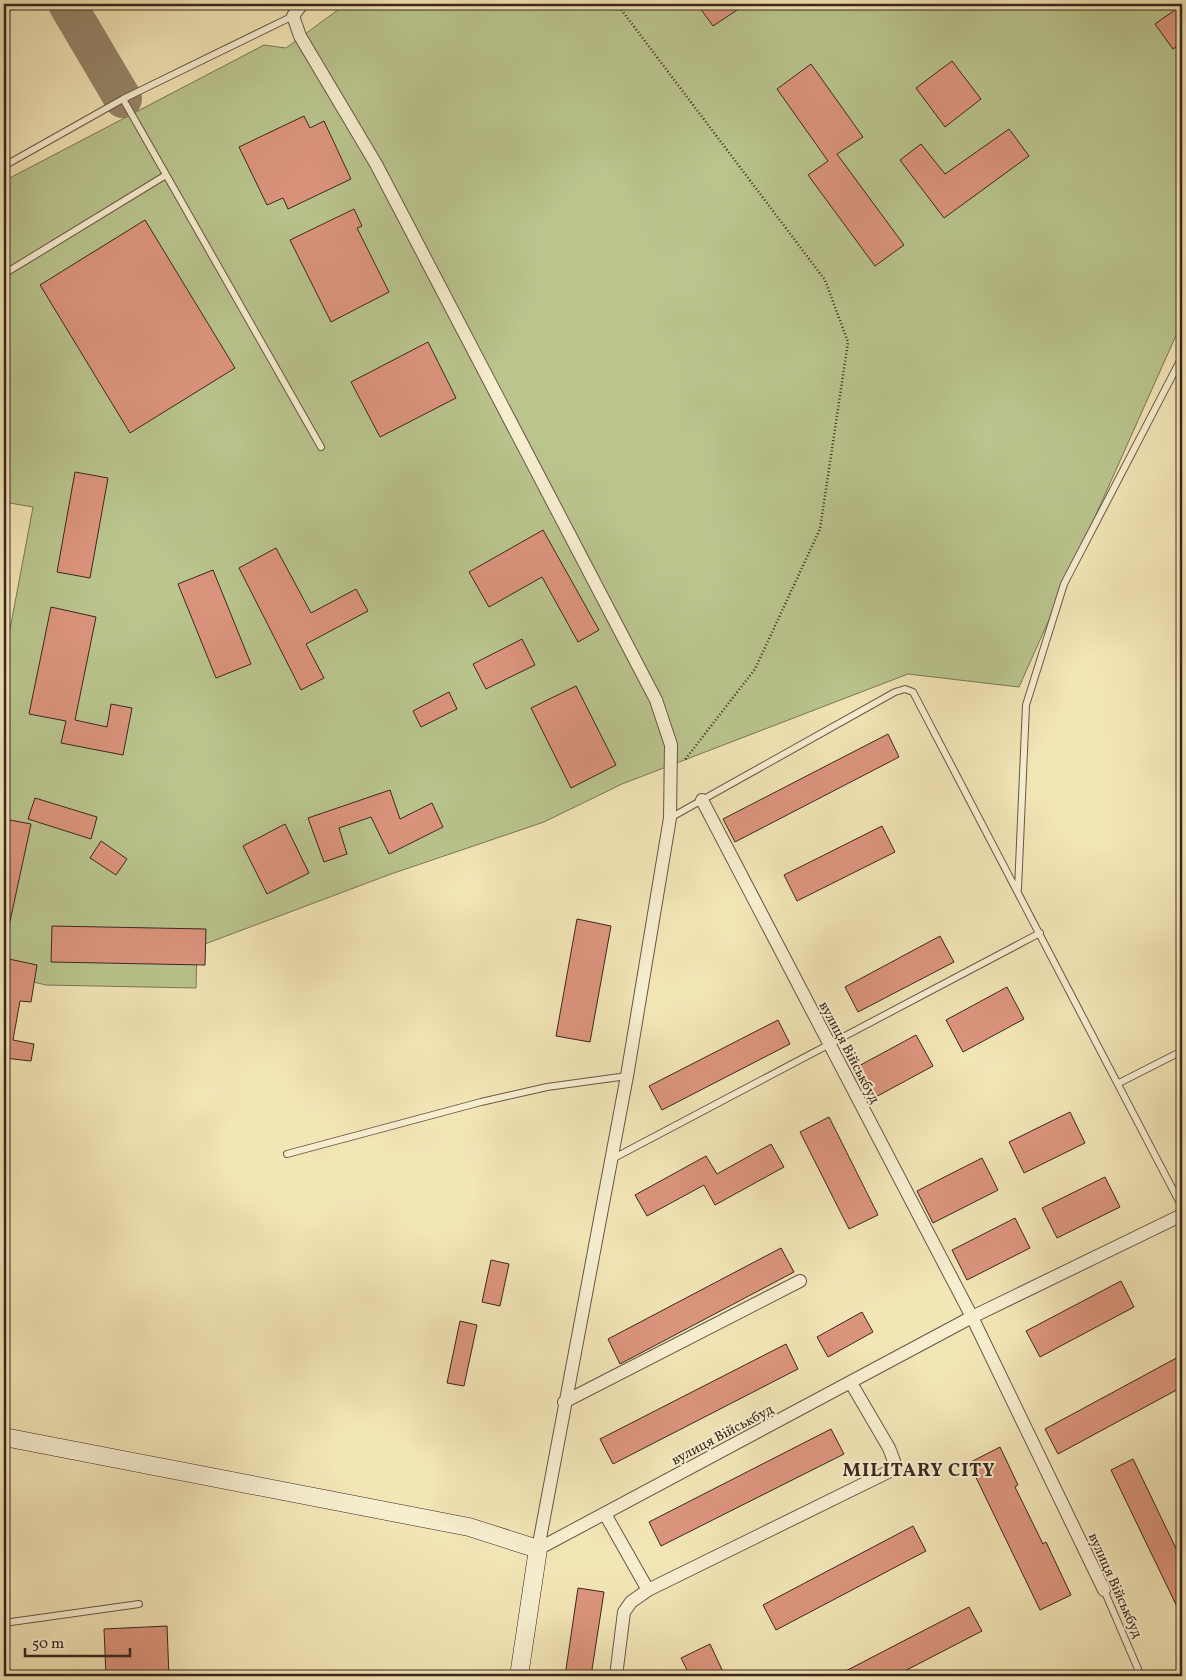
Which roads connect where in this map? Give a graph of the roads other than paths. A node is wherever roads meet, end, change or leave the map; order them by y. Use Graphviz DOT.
graph roads {
  1 [pos="302,4"];
  2 [pos="293,16"];
  3 [pos="123,99"];
  4 [pos="4,166"];
  5 [pos="166,175"];
  6 [pos="4,274"];
  7 [pos="1182,357"];
  8 [pos="322,446"];
  9 [pos="702,800"];
  10 [pos="670,818"];
  11 [pos="1018,891"];
  12 [pos="1040,933"];
  13 [pos="829,1043"];
  14 [pos="1182,1052"];
  15 [pos="627,1076"];
  16 [pos="1119,1084"];
  17 [pos="286,1154"];
  18 [pos="611,1160"];
  19 [pos="1182,1207"];
  20 [pos="1182,1215"];
  21 [pos="800,1281"];
  22 [pos="972,1317"];
  23 [pos="850,1383"];
  24 [pos="564,1402"];
  25 [pos="4,1437"];
  26 [pos="605,1514"];
  27 [pos="538,1549"];
  28 [pos="648,1590"];
  29 [pos="1104,1590"];
  30 [pos="138,1604"];
  31 [pos="4,1623"];
  32 [pos="519,1676"];
  33 [pos="616,1676"];
  34 [pos="1141,1676"];
  1 -- 2 [label="street"];
  2 -- 3 [label="lane"];
  2 -- 10 [label="street"];
  3 -- 4 [label="lane"];
  3 -- 5 [label="lane"];
  5 -- 6 [label="lane"];
  5 -- 8 [label="lane"];
  7 -- 11 [label="lane"];
  9 -- 10 [label="lane"];
  9 -- 11 [label="lane"];
  9 -- 13 [label="street, вулиця Військбуд"];
  10 -- 15 [label="street"];
  11 -- 12 [label="lane"];
  12 -- 13 [label="lane"];
  12 -- 16 [label="lane"];
  13 -- 18 [label="lane"];
  13 -- 22 [label="street, вулиця Військбуд"];
  14 -- 16 [label="lane"];
  15 -- 17 [label="lane"];
  15 -- 18 [label="street"];
  16 -- 19 [label="lane"];
  18 -- 24 [label="street"];
  20 -- 22 [label="street, вулиця Військбуд"];
  21 -- 24 [label="street"];
  22 -- 23 [label="street, вулиця Військбуд"];
  22 -- 29 [label="street, вулиця Військбуд"];
  23 -- 26 [label="street, вулиця Військбуд"];
  23 -- 28 [label="street"];
  24 -- 27 [label="street"];
  25 -- 27 [label="main road"];
  26 -- 27 [label="street, вулиця Військбуд"];
  26 -- 28 [label="street"];
  27 -- 32 [label="main road"];
  28 -- 33 [label="street"];
  29 -- 34 [label="lane, вулиця Військбуд"];
  30 -- 31 [label="lane"];
}
